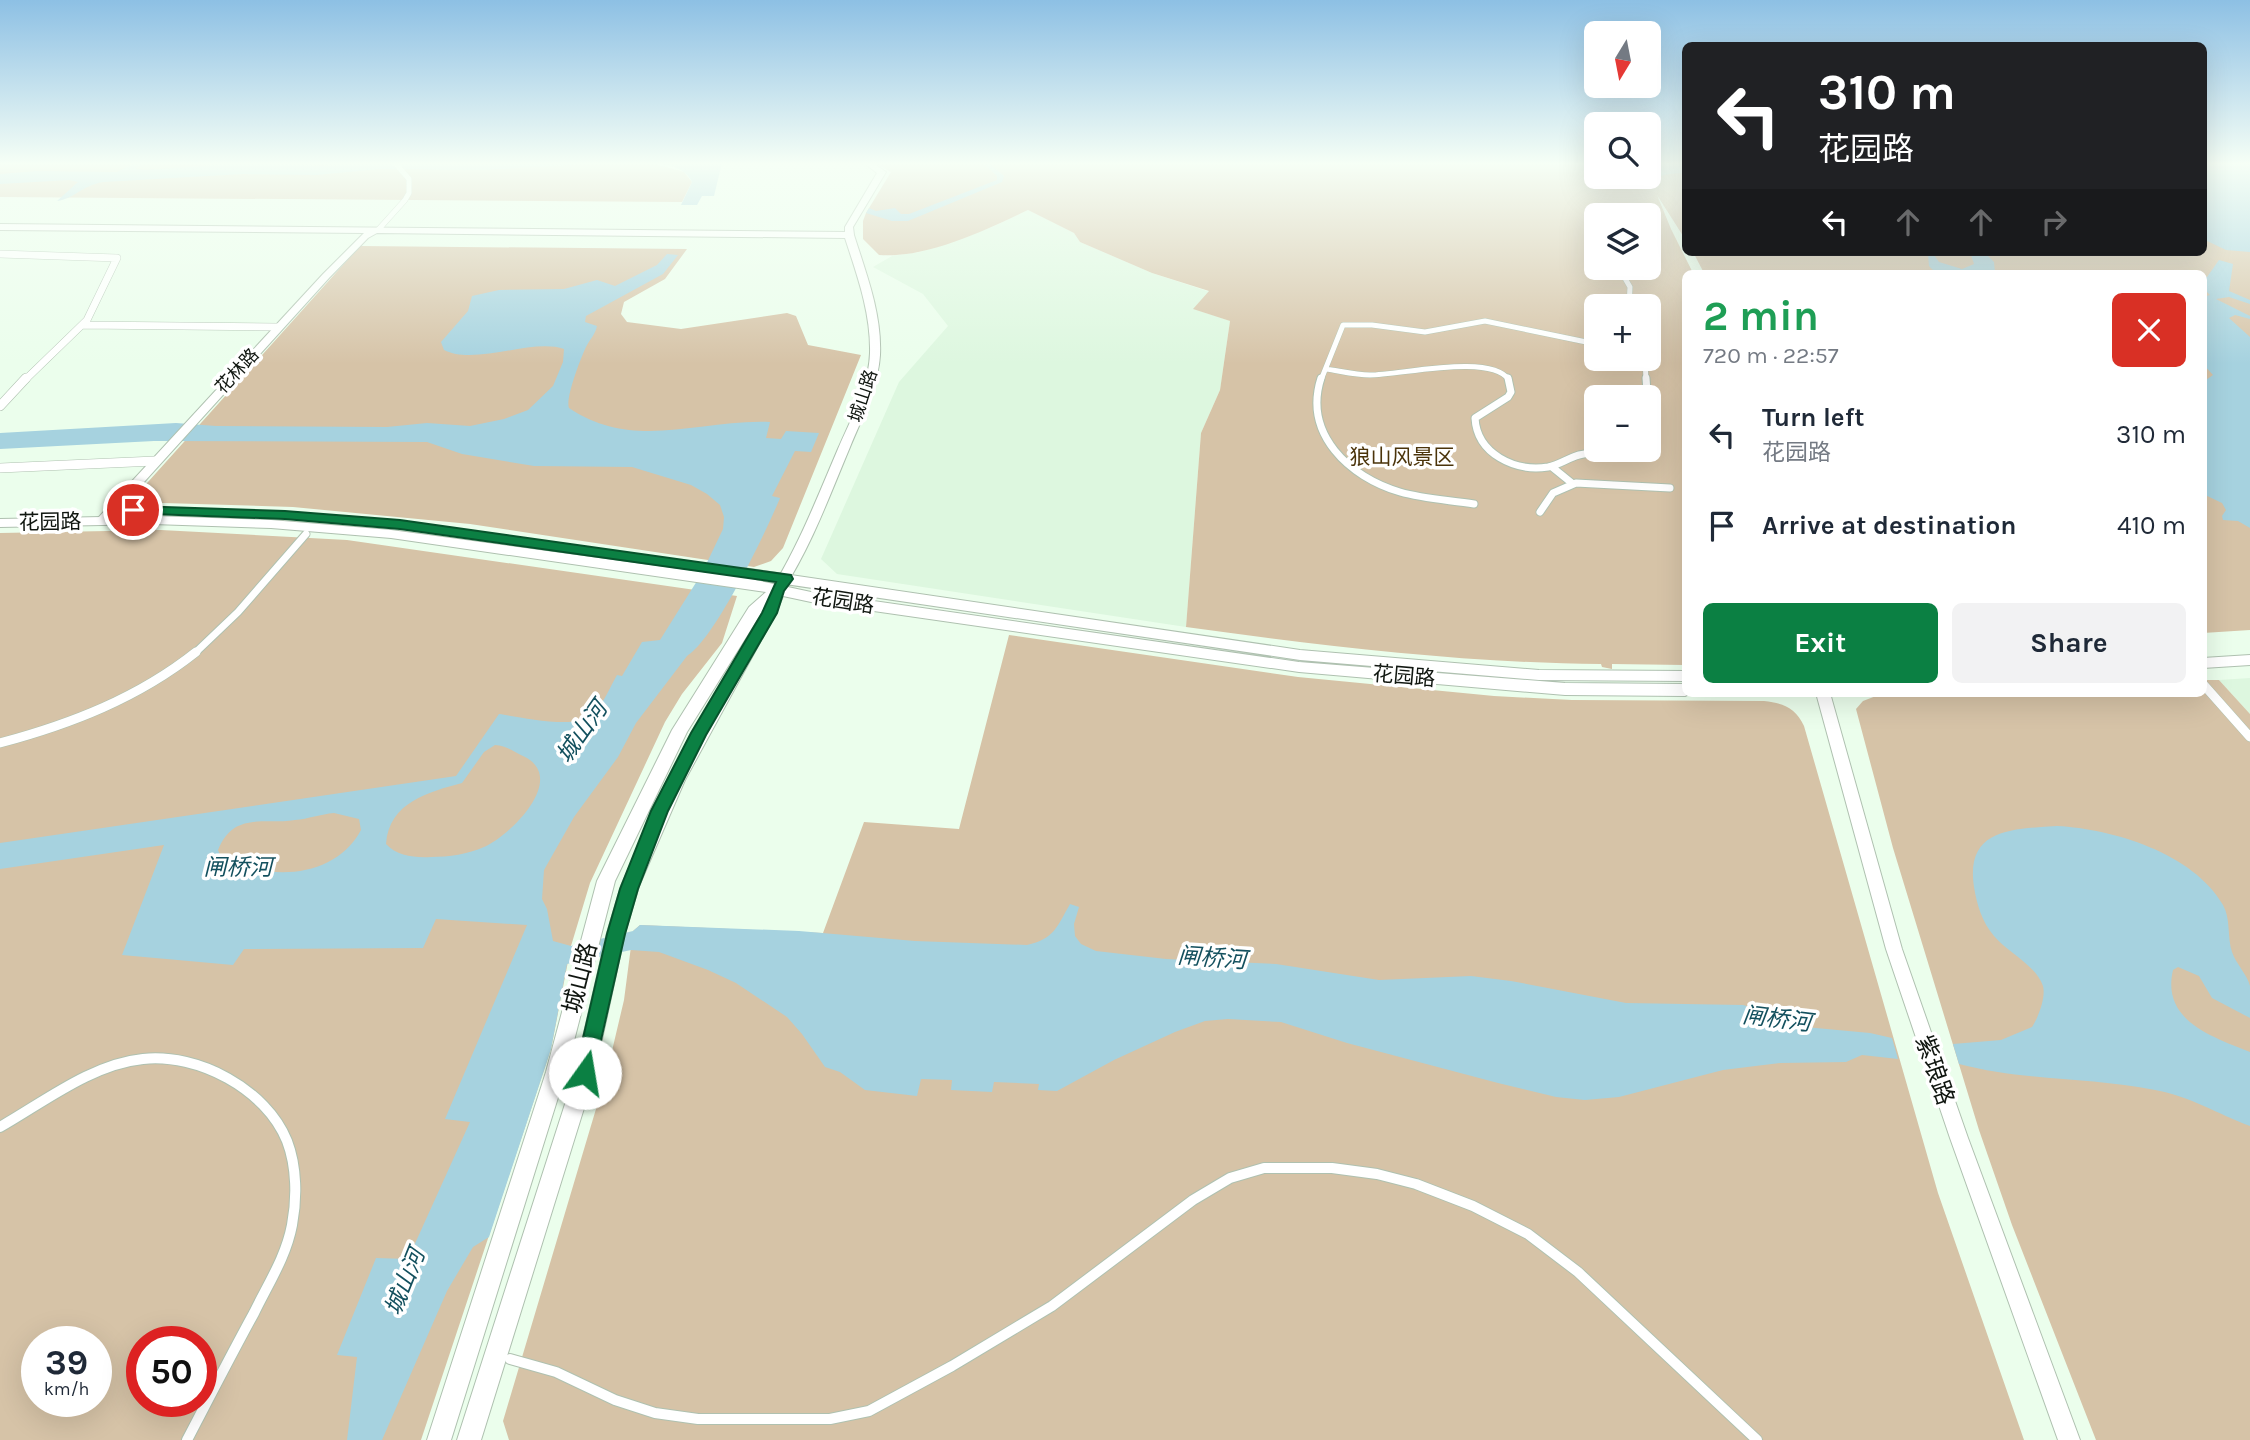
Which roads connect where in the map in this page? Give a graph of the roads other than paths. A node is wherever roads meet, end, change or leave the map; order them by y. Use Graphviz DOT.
graph roads {
  1 [pos="378,230"];
  2 [pos="397,230"];
  3 [pos="849,230"];
  4 [pos="849,235"];
  5 [pos="0,254"];
  6 [pos="83,325"];
  7 [pos="278,327"];
  8 [pos="1584,342"];
  9 [pos="1326,369"];
  10 [pos="0,406"];
  11 [pos="1584,455"];
  12 [pos="155,461"];
  13 [pos="1552,467"];
  14 [pos="0,468"];
  15 [pos="1573,484"];
  16 [pos="1670,488"];
  17 [pos="1474,504"];
  18 [pos="1540,512"];
  19 [pos="0,514"];
  20 [pos="106,516"];
  21 [pos="0,523"];
  22 [pos="306,534"];
  23 [pos="781,584"];
  24 [pos="2250,654"];
  25 [pos="2207,656"];
  26 [pos="2250,660"];
  27 [pos="2207,663"];
  28 [pos="1682,676"];
  29 [pos="2207,689"];
  30 [pos="1682,690"];
  31 [pos="1824,697"];
  32 [pos="2250,737"];
  33 [pos="0,743"];
  34 [pos="0,1127"];
  35 [pos="510,1359"];
  36 [pos="187,1440"];
  37 [pos="439,1440"];
  38 [pos="469,1440"];
  39 [pos="1757,1440"];
  40 [pos="2068,1440"];
  1 -- 7 [label="street, 花林路"];
  2 -- 4 [label="street"];
  3 -- 4 [label="street"];
  4 -- 23 [label="street, 城山路"];
  5 -- 6 [label="street"];
  6 -- 7 [label="street"];
  6 -- 10 [label="street"];
  7 -- 12 [label="street, 花林路"];
  8 -- 9 [label="street"];
  9 -- 13 [label="street"];
  9 -- 17 [label="street"];
  11 -- 13 [label="street"];
  12 -- 14 [label="street"];
  12 -- 20 [label="street, 花林路"];
  13 -- 15 [label="street"];
  15 -- 16 [label="street"];
  15 -- 18 [label="street"];
  19 -- 20 [label="main road, 花园路"];
  20 -- 21 [label="main road, 花园路"];
  20 -- 23 [label="main road, 花园路"];
  22 -- 33 [label="street"];
  23 -- 28 [label="main road, 花园路"];
  23 -- 30 [label="main road, 花园路"];
  23 -- 37 [label="main road, 城山路"];
  23 -- 38 [label="main road, 城山路"];
  24 -- 25 [label="main road"];
  26 -- 27 [label="main road"];
  29 -- 32 [label="street"];
  31 -- 40 [label="street, 紫琅路"];
  34 -- 36 [label="street"];
  35 -- 39 [label="street"];
}
